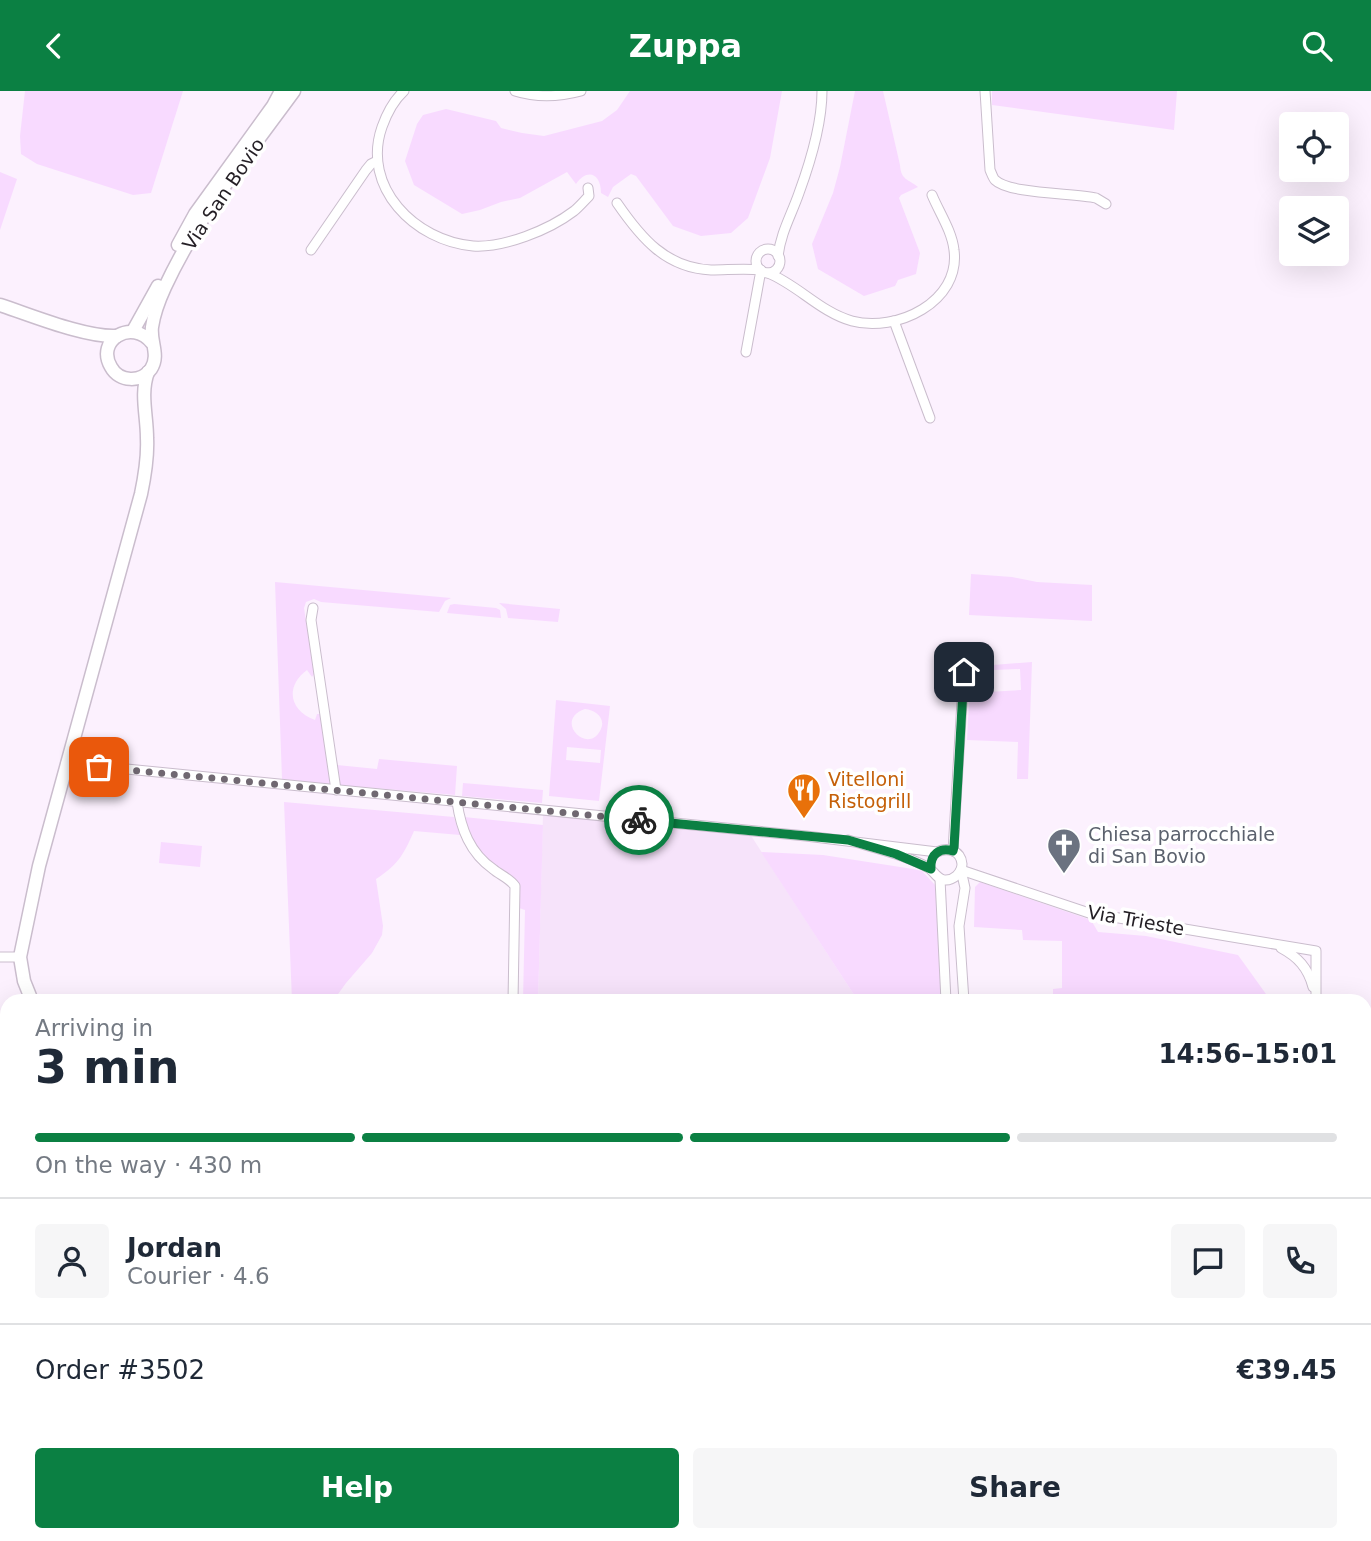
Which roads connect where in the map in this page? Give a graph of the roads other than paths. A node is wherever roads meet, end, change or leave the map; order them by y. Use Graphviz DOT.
graph roads {
  1 [pos="281,91"];
  2 [pos="294,91"];
  3 [pos="404,91"];
  4 [pos="515,91"];
  5 [pos="581,91"];
  6 [pos="822,91"];
  7 [pos="985,91"];
  8 [pos="377,161"];
  9 [pos="588,188"];
  10 [pos="932,195"];
  11 [pos="617,203"];
  12 [pos="1106,204"];
  13 [pos="784,229"];
  14 [pos="311,250"];
  15 [pos="760,252"];
  16 [pos="779,259"];
  17 [pos="728,269"];
  18 [pos="765,272"];
  19 [pos="799,289"];
  20 [pos="0,305"];
  21 [pos="894,321"];
  22 [pos="134,331"];
  23 [pos="86,332"];
  24 [pos="117,336"];
  25 [pos="152,343"];
  26 [pos="108,351"];
  27 [pos="746,352"];
  28 [pos="148,372"];
  29 [pos="126,378"];
  30 [pos="144,403"];
  31 [pos="930,418"];
  32 [pos="313,608"];
  33 [pos="964,668"];
  34 [pos="66,763"];
  35 [pos="336,790"];
  36 [pos="457,802"];
  37 [pos="848,840"];
  38 [pos="953,851"];
  39 [pos="937,852"];
  40 [pos="931,869"];
  41 [pos="961,870"];
  42 [pos="940,879"];
  43 [pos="1275,944"];
  44 [pos="0,957"];
  45 [pos="20,957"];
  46 [pos="29,994"];
  47 [pos="513,994"];
  48 [pos="946,994"];
  49 [pos="964,994"];
  50 [pos="1315,994"];
  51 [pos="1316,994"];
  1 -- 22 [label="main road, Via San Bovio"];
  2 -- 25 [label="main road, Via San Bovio"];
  3 -- 8 [label="street"];
  4 -- 5 [label="street"];
  6 -- 13 [label="street"];
  7 -- 12 [label="street"];
  8 -- 9 [label="street"];
  8 -- 14 [label="street"];
  10 -- 21 [label="street"];
  11 -- 17 [label="street"];
  13 -- 15 [label="street"];
  13 -- 16 [label="street"];
  15 -- 16 [label="street"];
  15 -- 17 [label="street"];
  15 -- 18 [label="street"];
  16 -- 18 [label="street"];
  16 -- 19 [label="street"];
  17 -- 18 [label="street"];
  18 -- 19 [label="street"];
  18 -- 27 [label="street"];
  19 -- 21 [label="street"];
  20 -- 23 [label="main road"];
  21 -- 31 [label="street"];
  22 -- 24 [label="main road"];
  22 -- 25 [label="main road"];
  23 -- 24 [label="main road"];
  23 -- 26 [label="main road"];
  24 -- 26 [label="main road"];
  25 -- 28 [label="main road, Via San Bovio"];
  26 -- 29 [label="main road"];
  28 -- 29 [label="main road"];
  28 -- 30 [label="main road, Via San Bovio"];
  29 -- 30 [label="main road"];
  30 -- 34 [label="main road, Via San Bovio"];
  32 -- 35 [label="street"];
  33 -- 38 [label="street"];
  34 -- 35 [label="street"];
  34 -- 45 [label="main road, Via San Bovio"];
  35 -- 36 [label="street"];
  36 -- 37 [label="street"];
  36 -- 47 [label="street"];
  37 -- 39 [label="street"];
  37 -- 40 [label="street"];
  38 -- 39 [label="street"];
  38 -- 41 [label="street"];
  39 -- 40 [label="street"];
  40 -- 42 [label="street"];
  41 -- 42 [label="street"];
  41 -- 43 [label="street, Via Trieste"];
  41 -- 49 [label="street"];
  42 -- 48 [label="street"];
  43 -- 50 [label="street"];
  43 -- 51 [label="street, Via Trieste"];
  44 -- 45 [label="street"];
  45 -- 46 [label="main road"];
}
